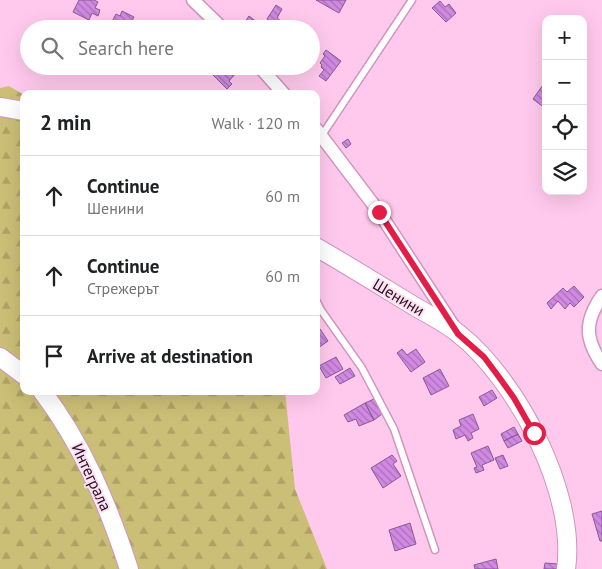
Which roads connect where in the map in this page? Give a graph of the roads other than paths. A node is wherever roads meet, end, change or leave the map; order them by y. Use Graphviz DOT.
graph roads {
  1 [pos="193,0"];
  2 [pos="412,0"];
  3 [pos="214,20"];
  4 [pos="267,75"];
  5 [pos="280,90"];
  6 [pos="0,107"];
  7 [pos="20,110"];
  8 [pos="320,131"];
  9 [pos="320,133"];
  10 [pos="320,248"];
  11 [pos="602,296"];
  12 [pos="320,308"];
  13 [pos="458,334"];
  14 [pos="0,357"];
  15 [pos="602,364"];
  16 [pos="20,372"];
  17 [pos="45,395"];
  18 [pos="435,550"];
  19 [pos="128,569"];
  20 [pos="566,569"];
  1 -- 3 [label="street"];
  2 -- 8 [label="lane"];
  4 -- 5 [label="street"];
  6 -- 7 [label="street"];
  9 -- 13 [label="street"];
  10 -- 13 [label="street, Шенини"];
  11 -- 15 [label="street"];
  12 -- 18 [label="lane"];
  13 -- 20 [label="street, Шенини"];
  14 -- 16 [label="street"];
  17 -- 19 [label="street, Интеграла"];
}
